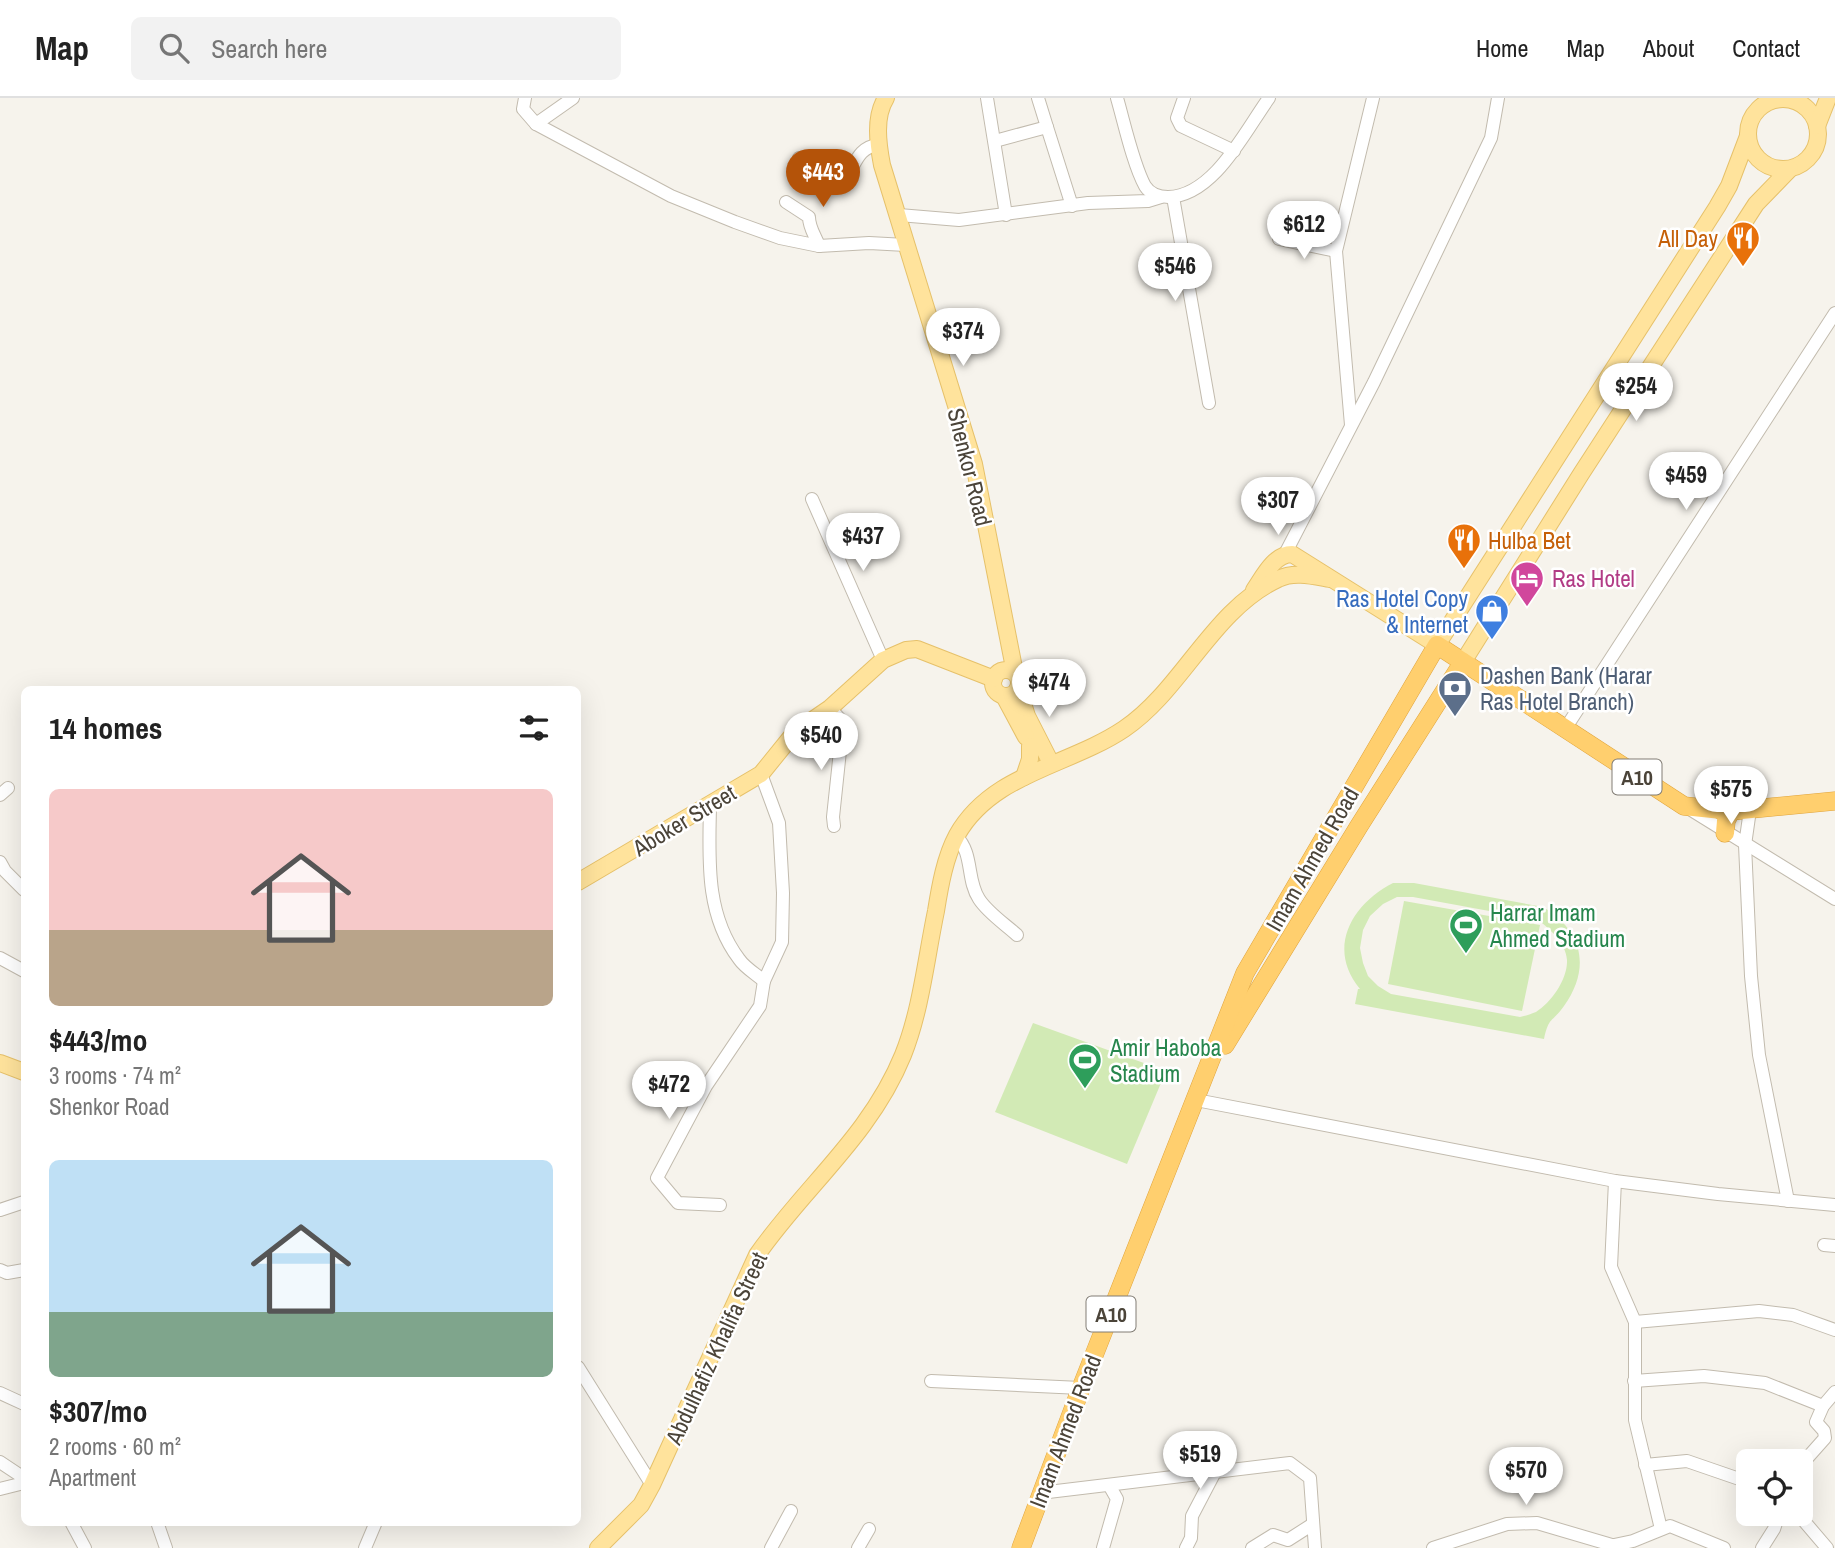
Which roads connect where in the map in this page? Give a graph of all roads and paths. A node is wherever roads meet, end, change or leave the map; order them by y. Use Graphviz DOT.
graph roads {
  1 [pos="525,98"];
  2 [pos="573,98"];
  3 [pos="987,98"];
  4 [pos="1038,98"];
  5 [pos="1117,98"];
  6 [pos="1184,98"];
  7 [pos="1269,98"];
  8 [pos="1373,98"];
  9 [pos="1498,98"];
  10 [pos="1775,99"];
  11 [pos="880,100"];
  12 [pos="1829,100"];
  13 [pos="536,124"];
  14 [pos="1817,126"];
  15 [pos="1048,127"];
  16 [pos="1748,136"];
  17 [pos="995,141"];
  18 [pos="878,145"];
  19 [pos="1234,151"];
  20 [pos="799,158"];
  21 [pos="1790,169"];
  22 [pos="1167,197"];
  23 [pos="786,202"];
  24 [pos="1072,206"];
  25 [pos="899,215"];
  26 [pos="1006,215"];
  27 [pos="1279,239"];
  28 [pos="906,245"];
  29 [pos="819,246"];
  30 [pos="1336,251"];
  31 [pos="1835,313"];
  32 [pos="1646,317"];
  33 [pos="1672,334"];
  34 [pos="1209,403"];
  35 [pos="1352,427"];
  36 [pos="1555,458"];
  37 [pos="1581,474"];
  38 [pos="812,499"];
  39 [pos="1285,554"];
  40 [pos="1482,573"];
  41 [pos="1330,579"];
  42 [pos="1509,589"];
  43 [pos="1247,600"];
  44 [pos="1437,645"];
  45 [pos="883,660"];
  46 [pos="1464,662"];
  47 [pos="1007,681"];
  48 [pos="830,708"];
  49 [pos="1565,729"];
  50 [pos="1035,743"];
  51 [pos="1074,754"];
  52 [pos="1046,765"];
  53 [pos="761,774"];
  54 [pos="1024,777"];
  55 [pos="1835,801"];
  56 [pos="710,806"];
  57 [pos="1684,806"];
  58 [pos="1750,810"];
  59 [pos="1731,811"];
  60 [pos="834,826"];
  61 [pos="1725,833"];
  62 [pos="956,836"];
  63 [pos="1745,845"];
  64 [pos="0,862"];
  65 [pos="581,881"];
  66 [pos="21,887"];
  67 [pos="1835,899"];
  68 [pos="1017,935"];
  69 [pos="0,958"];
  70 [pos="21,969"];
  71 [pos="764,981"];
  72 [pos="0,1063"];
  73 [pos="21,1071"];
  74 [pos="1203,1080"];
  75 [pos="1196,1100"];
  76 [pos="1615,1181"];
  77 [pos="1788,1202"];
  78 [pos="21,1203"];
  79 [pos="720,1205"];
  80 [pos="1835,1205"];
  81 [pos="0,1210"];
  82 [pos="0,1270"];
  83 [pos="21,1271"];
  84 [pos="1635,1322"];
  85 [pos="1835,1329"];
  86 [pos="581,1372"];
  87 [pos="931,1381"];
  88 [pos="1634,1381"];
  89 [pos="1081,1388"];
  90 [pos="1835,1392"];
  91 [pos="0,1393"];
  92 [pos="21,1403"];
  93 [pos="1823,1406"];
  94 [pos="1816,1422"];
  95 [pos="1835,1434"];
  96 [pos="1813,1452"];
  97 [pos="0,1462"];
  98 [pos="1645,1465"];
  99 [pos="1215,1472"];
  100 [pos="1736,1478"];
  101 [pos="21,1479"];
  102 [pos="21,1482"];
  103 [pos="652,1485"];
  104 [pos="1110,1485"];
  105 [pos="0,1489"];
  106 [pos="1040,1493"];
  107 [pos="791,1511"];
  108 [pos="1313,1524"];
  109 [pos="73,1526"];
  110 [pos="158,1526"];
  111 [pos="374,1526"];
  112 [pos="1775,1526"];
  113 [pos="1808,1526"];
  114 [pos="869,1529"];
  115 [pos="1661,1529"];
  116 [pos="1618,1547"];
  117 [pos="85,1548"];
  118 [pos="166,1548"];
  119 [pos="365,1548"];
  120 [pos="597,1548"];
  121 [pos="771,1548"];
  122 [pos="859,1548"];
  123 [pos="1021,1548"];
  124 [pos="1103,1548"];
  125 [pos="1186,1548"];
  126 [pos="1252,1548"];
  127 [pos="1315,1548"];
  128 [pos="1433,1548"];
  129 [pos="1724,1548"];
  130 [pos="1762,1548"];
  131 [pos="1827,1548"];
  1 -- 13 [label="street"];
  2 -- 13 [label="street"];
  3 -- 17 [label="street"];
  4 -- 15 [label="street"];
  5 -- 22 [label="street"];
  6 -- 19 [label="street"];
  7 -- 19 [label="street"];
  8 -- 30 [label="street"];
  9 -- 35 [label="street"];
  10 -- 14 [label="main road"];
  10 -- 16 [label="main road"];
  11 -- 18 [label="main road, Shenkor Road"];
  12 -- 14 [label="main road"];
  13 -- 29 [label="street"];
  14 -- 21 [label="main road"];
  15 -- 17 [label="street"];
  15 -- 24 [label="street"];
  16 -- 21 [label="main road"];
  16 -- 32 [label="main road"];
  17 -- 26 [label="street"];
  18 -- 20 [label="street"];
  18 -- 25 [label="main road, Shenkor Road"];
  19 -- 22 [label="street"];
  21 -- 33 [label="main road"];
  22 -- 24 [label="street"];
  22 -- 34 [label="street"];
  23 -- 29 [label="street"];
  24 -- 26 [label="street"];
  25 -- 26 [label="street"];
  25 -- 28 [label="main road, Shenkor Road"];
  27 -- 30 [label="street"];
  28 -- 29 [label="street"];
  28 -- 47 [label="main road, Shenkor Road"];
  30 -- 35 [label="street"];
  31 -- 49 [label="street"];
  32 -- 33 [label="main road"];
  32 -- 36 [label="main road"];
  33 -- 37 [label="main road"];
  35 -- 39 [label="street"];
  36 -- 37 [label="main road"];
  36 -- 40 [label="main road"];
  37 -- 42 [label="main road"];
  38 -- 45 [label="street"];
  39 -- 41 [label="main road"];
  39 -- 43 [label="main road"];
  40 -- 42 [label="main road"];
  40 -- 44 [label="main road"];
  41 -- 43 [label="main road"];
  41 -- 44 [label="main road"];
  42 -- 46 [label="main road"];
  43 -- 51 [label="main road, Abdulhafiz Khalifa Street"];
  44 -- 46 [label="highway, A10"];
  44 -- 74 [label="highway, Imam Ahmed Road / A10"];
  45 -- 47 [label="main road, Aboker Street"];
  45 -- 48 [label="main road, Aboker Street"];
  46 -- 49 [label="highway, A10"];
  46 -- 74 [label="highway, Imam Ahmed Road / A10"];
  47 -- 50 [label="main road"];
  48 -- 53 [label="main road, Aboker Street"];
  48 -- 60 [label="street"];
  49 -- 57 [label="highway, A10"];
  50 -- 51 [label="main road"];
  50 -- 52 [label="main road"];
  50 -- 54 [label="main road"];
  51 -- 52 [label="main road, Abdulhafiz Khalifa Street"];
  52 -- 54 [label="main road, Abdulhafiz Khalifa Street"];
  53 -- 56 [label="main road, Aboker Street"];
  53 -- 71 [label="street"];
  54 -- 62 [label="main road, Abdulhafiz Khalifa Street"];
  55 -- 58 [label="highway, A10"];
  56 -- 65 [label="main road, Aboker Street"];
  56 -- 71 [label="street"];
  57 -- 59 [label="highway, A10"];
  57 -- 61 [label="street"];
  58 -- 59 [label="highway, A10"];
  58 -- 63 [label="street"];
  59 -- 61 [label="highway"];
  61 -- 63 [label="street"];
  62 -- 68 [label="street"];
  62 -- 103 [label="main road, Abdulhafiz Khalifa Street"];
  63 -- 67 [label="street"];
  63 -- 77 [label="street"];
  64 -- 66 [label="street"];
  69 -- 70 [label="street"];
  71 -- 79 [label="street"];
  72 -- 73 [label="main road"];
  74 -- 75 [label="highway, Imam Ahmed Road / A10"];
  75 -- 76 [label="street"];
  75 -- 89 [label="highway, Imam Ahmed Road / A10"];
  76 -- 77 [label="street"];
  76 -- 84 [label="street"];
  77 -- 80 [label="street"];
  78 -- 81 [label="street"];
  82 -- 83 [label="street"];
  84 -- 85 [label="street"];
  84 -- 88 [label="street"];
  86 -- 103 [label="street"];
  87 -- 89 [label="street"];
  88 -- 93 [label="street"];
  88 -- 98 [label="street"];
  89 -- 106 [label="highway, Imam Ahmed Road / A10"];
  90 -- 93 [label="street"];
  91 -- 92 [label="street"];
  93 -- 94 [label="street"];
  94 -- 95 [label="street"];
  94 -- 96 [label="street"];
  97 -- 101 [label="street"];
  98 -- 100 [label="street"];
  98 -- 115 [label="street"];
  99 -- 104 [label="street"];
  99 -- 108 [label="street"];
  99 -- 125 [label="street"];
  102 -- 105 [label="street"];
  103 -- 120 [label="main road, Abdulhafiz Khalifa Street"];
  104 -- 106 [label="street"];
  104 -- 124 [label="street"];
  106 -- 123 [label="highway, Imam Ahmed Road / A10"];
  107 -- 121 [label="street"];
  108 -- 126 [label="street"];
  108 -- 127 [label="street"];
  109 -- 117 [label="street"];
  110 -- 118 [label="street"];
  111 -- 119 [label="street"];
  112 -- 130 [label="street"];
  113 -- 131 [label="street"];
  114 -- 122 [label="street"];
  115 -- 116 [label="street"];
  115 -- 129 [label="street"];
  116 -- 128 [label="street"];
}
